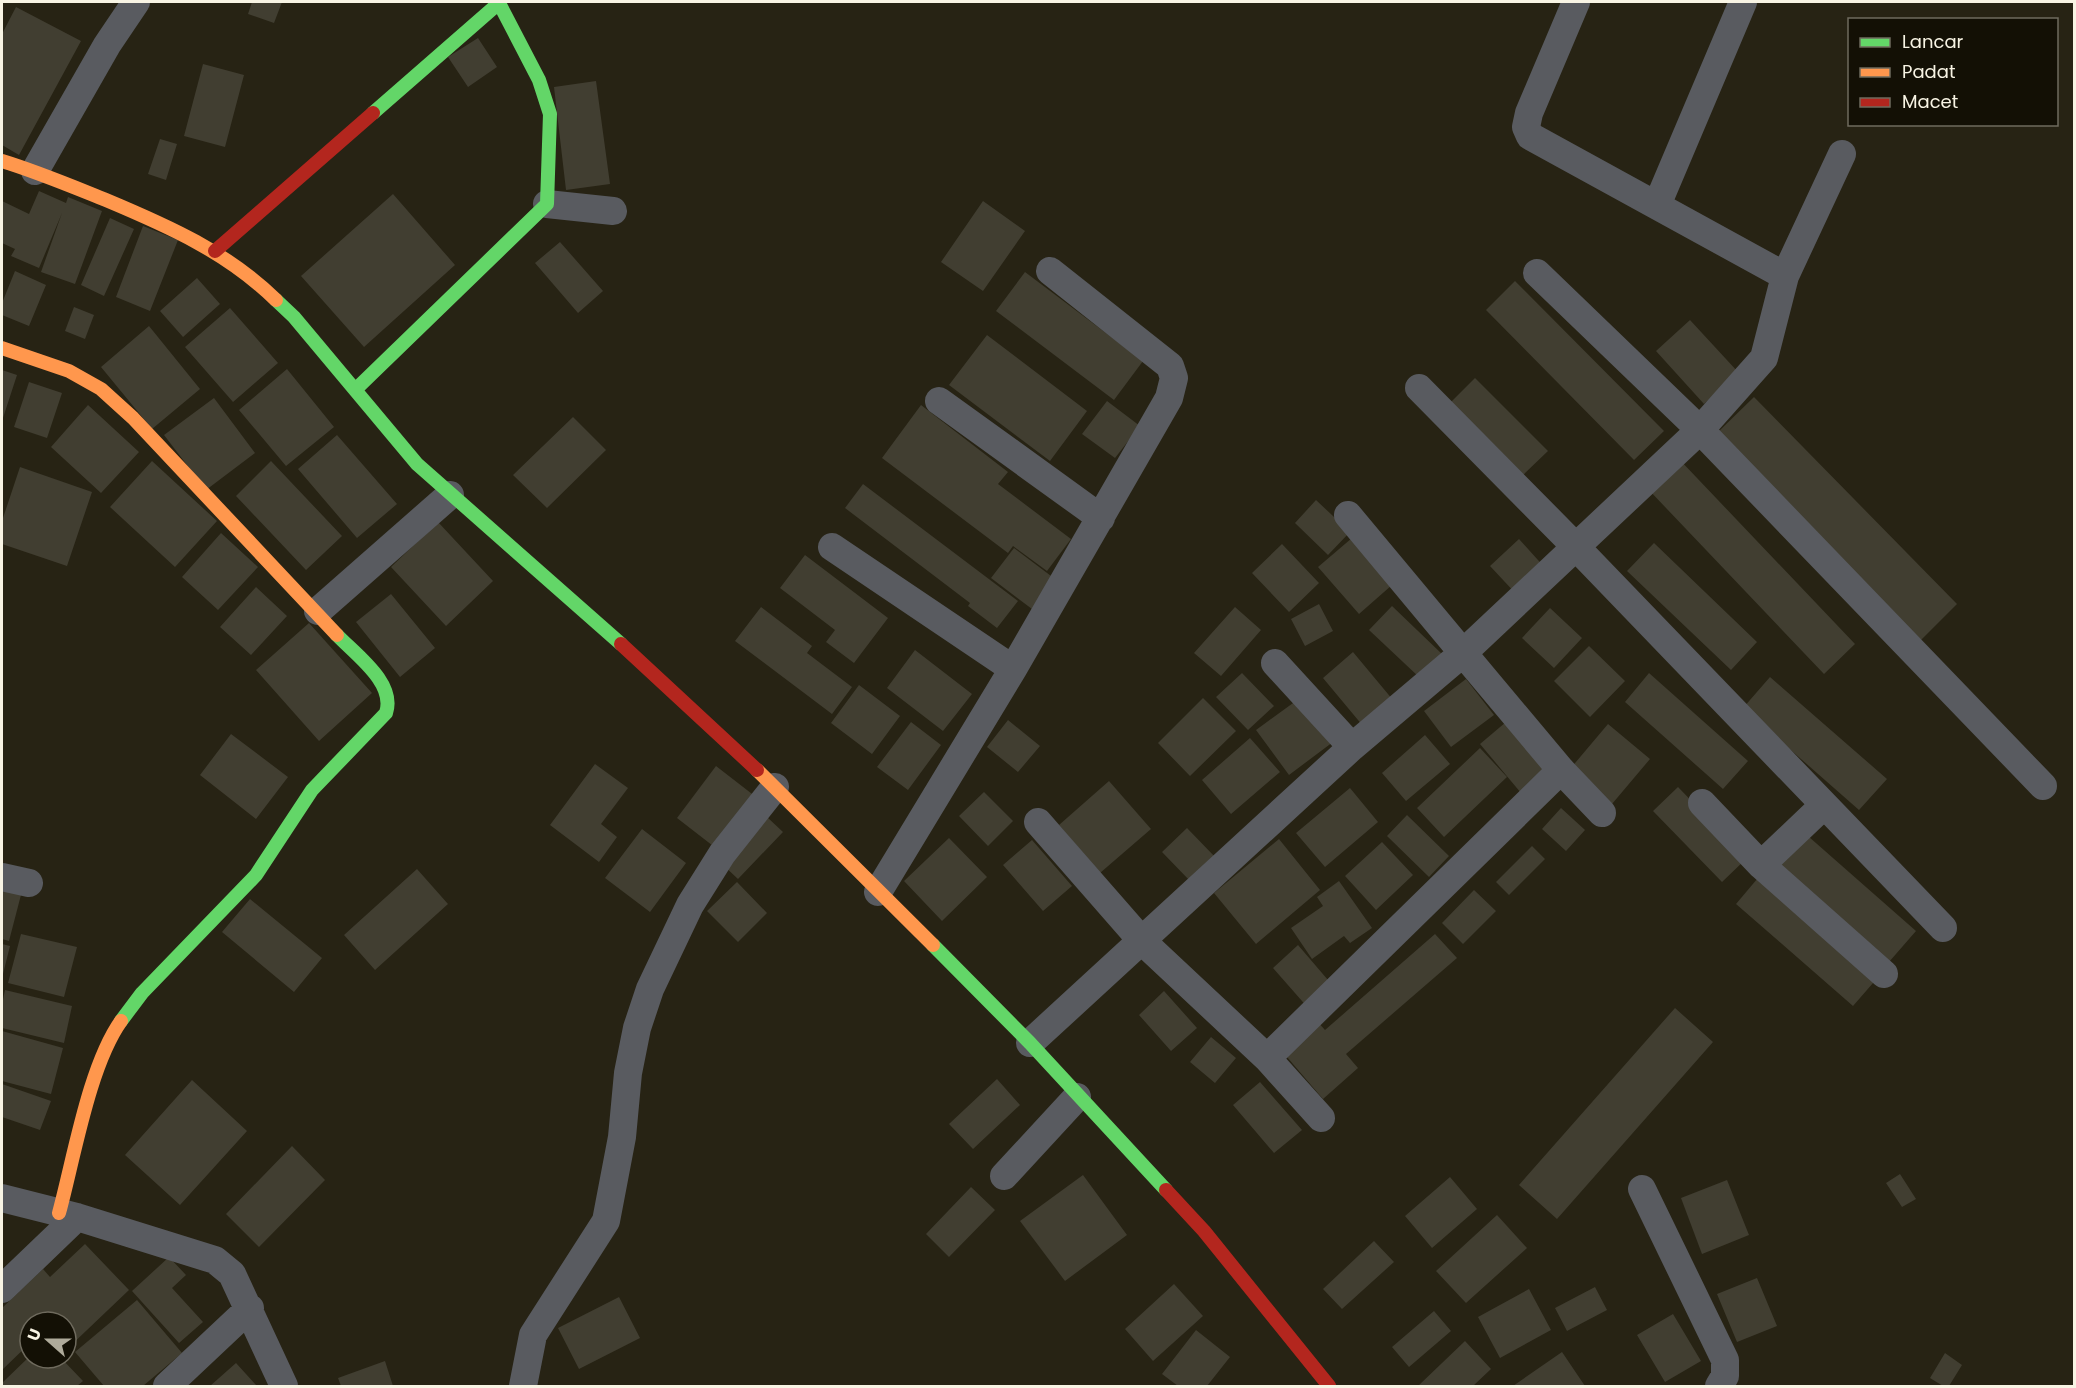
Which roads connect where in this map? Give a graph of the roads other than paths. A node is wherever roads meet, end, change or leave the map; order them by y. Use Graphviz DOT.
graph roads {
  1 [pos="136,2"];
  2 [pos="1576,2"];
  3 [pos="1743,2"];
  4 [pos="1842,154"];
  5 [pos="2,161"];
  6 [pos="35,171"];
  7 [pos="548,204"];
  8 [pos="1657,205"];
  9 [pos="613,211"];
  10 [pos="215,251"];
  11 [pos="1050,271"];
  12 [pos="1537,273"];
  13 [pos="1785,276"];
  14 [pos="2,348"];
  15 [pos="1419,388"];
  16 [pos="355,390"];
  17 [pos="939,401"];
  18 [pos="1700,430"];
  19 [pos="450,495"];
  20 [pos="1348,514"];
  21 [pos="1101,518"];
  22 [pos="832,547"];
  23 [pos="1577,548"];
  24 [pos="318,611"];
  25 [pos="1463,653"];
  26 [pos="1275,663"];
  27 [pos="1012,669"];
  28 [pos="1352,747"];
  29 [pos="1561,770"];
  30 [pos="2043,786"];
  31 [pos="776,787"];
  32 [pos="1702,803"];
  33 [pos="1823,806"];
  34 [pos="1602,813"];
  35 [pos="1038,822"];
  36 [pos="1761,865"];
  37 [pos="878,892"];
  38 [pos="1943,928"];
  39 [pos="1142,941"];
  40 [pos="1884,974"];
  41 [pos="1030,1043"];
  42 [pos="1267,1058"];
  43 [pos="1077,1096"];
  44 [pos="1321,1118"];
  45 [pos="1004,1176"];
  46 [pos="1642,1189"];
  47 [pos="2,1198"];
  48 [pos="68,1215"];
  49 [pos="2,1289"];
  50 [pos="250,1308"];
  51 [pos="166,1386"];
  52 [pos="284,1386"];
  53 [pos="522,1386"];
  54 [pos="1329,1386"];
  55 [pos="1719,1386"];
  1 -- 6 [label="street"];
  2 -- 8 [label="street"];
  3 -- 8 [label="street"];
  4 -- 13 [label="street"];
  5 -- 6 [label="street"];
  6 -- 10 [label="street"];
  7 -- 9 [label="street"];
  7 -- 10 [label="street"];
  7 -- 16 [label="street"];
  8 -- 13 [label="street"];
  10 -- 16 [label="street"];
  11 -- 21 [label="street"];
  12 -- 18 [label="street"];
  13 -- 18 [label="street"];
  14 -- 24 [label="street"];
  15 -- 23 [label="street"];
  16 -- 19 [label="street"];
  17 -- 21 [label="street"];
  18 -- 23 [label="street"];
  18 -- 30 [label="street"];
  19 -- 24 [label="street"];
  19 -- 31 [label="street"];
  20 -- 25 [label="street"];
  21 -- 27 [label="street"];
  22 -- 27 [label="street"];
  23 -- 25 [label="street"];
  23 -- 33 [label="street"];
  24 -- 48 [label="street"];
  25 -- 28 [label="street"];
  25 -- 29 [label="street"];
  26 -- 28 [label="street"];
  27 -- 37 [label="street"];
  28 -- 39 [label="street"];
  29 -- 34 [label="street"];
  29 -- 42 [label="street"];
  31 -- 37 [label="street"];
  31 -- 53 [label="street"];
  32 -- 36 [label="street"];
  33 -- 36 [label="street"];
  33 -- 38 [label="street"];
  35 -- 39 [label="street"];
  36 -- 40 [label="street"];
  37 -- 41 [label="street"];
  39 -- 41 [label="street"];
  39 -- 42 [label="street"];
  41 -- 43 [label="street"];
  42 -- 44 [label="street"];
  43 -- 45 [label="street"];
  43 -- 54 [label="street"];
  46 -- 55 [label="street"];
  47 -- 48 [label="street"];
  48 -- 49 [label="street"];
  48 -- 50 [label="street"];
  50 -- 51 [label="street"];
  50 -- 52 [label="street"];
}
